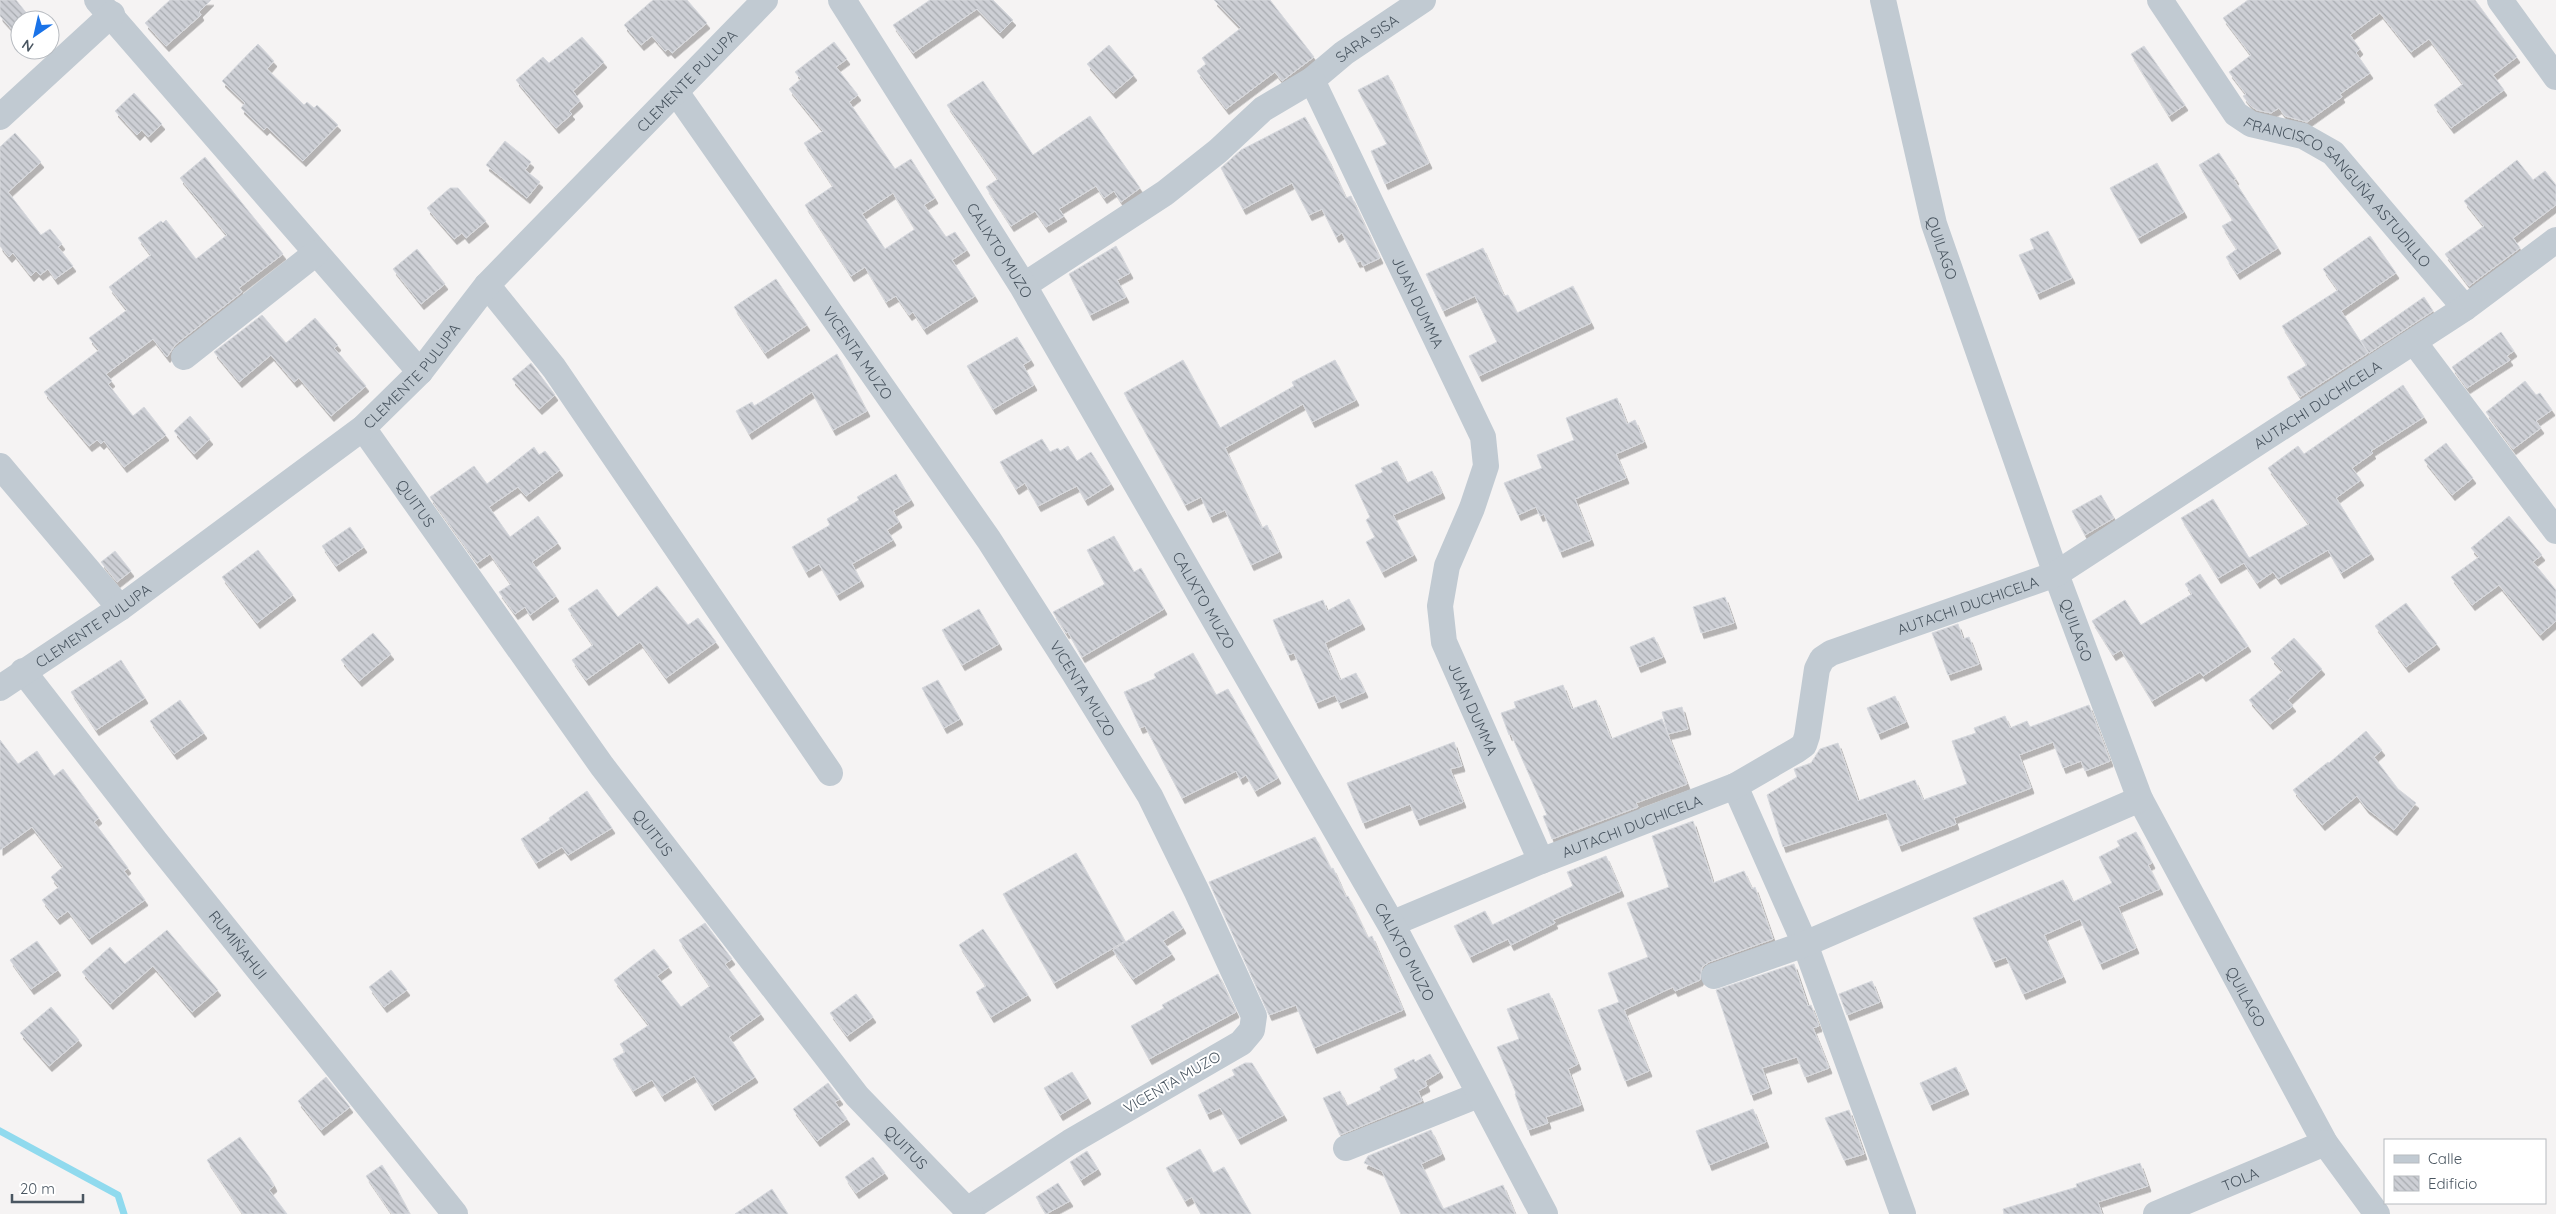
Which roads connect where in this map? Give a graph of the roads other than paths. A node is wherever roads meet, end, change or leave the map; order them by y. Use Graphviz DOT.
graph roads {
  1 [pos="764,0"];
  2 [pos="842,0"];
  3 [pos="1423,0"];
  4 [pos="1883,0"];
  5 [pos="2160,0"];
  6 [pos="2500,0"];
  7 [pos="105,7"];
  8 [pos="2556,77"];
  9 [pos="1312,80"];
  10 [pos="676,92"];
  11 [pos="0,117"];
  12 [pos="2556,240"];
  13 [pos="316,253"];
  14 [pos="488,285"];
  15 [pos="1023,286"];
  16 [pos="2465,308"];
  17 [pos="2414,342"];
  18 [pos="184,357"];
  19 [pos="420,372"];
  20 [pos="363,428"];
  21 [pos="0,466"];
  22 [pos="2556,531"];
  23 [pos="2056,574"];
  24 [pos="120,608"];
  25 [pos="23,671"];
  26 [pos="0,688"];
  27 [pos="830,773"];
  28 [pos="1735,786"];
  29 [pos="2140,799"];
  30 [pos="1541,861"];
  31 [pos="1392,924"];
  32 [pos="1805,944"];
  33 [pos="1714,976"];
  34 [pos="1481,1094"];
  35 [pos="2325,1143"];
  36 [pos="1346,1148"];
  37 [pos="969,1212"];
  38 [pos="455,1214"];
  39 [pos="1544,1214"];
  40 [pos="1903,1214"];
  41 [pos="2156,1214"];
  42 [pos="2378,1214"];
  1 -- 10 [label="street, CLEMENTE PULUPA"];
  2 -- 15 [label="street, CALIXTO MUZO"];
  3 -- 9 [label="street, SARA SISA"];
  4 -- 23 [label="street, QUILAGO"];
  5 -- 16 [label="street, FRANCISCO SANGUÑA ASTUDILLO"];
  6 -- 8 [label="street"];
  7 -- 11 [label="street"];
  7 -- 13 [label="street"];
  9 -- 15 [label="street"];
  9 -- 30 [label="street, JUAN DUMMA"];
  10 -- 14 [label="street, CLEMENTE PULUPA"];
  10 -- 37 [label="street, VICENTA MUZO"];
  12 -- 16 [label="street, AUTACHI DUCHICELA"];
  13 -- 18 [label="street"];
  13 -- 19 [label="street"];
  14 -- 19 [label="street, CLEMENTE PULUPA"];
  14 -- 27 [label="street"];
  15 -- 31 [label="street, CALIXTO MUZO"];
  16 -- 17 [label="street, AUTACHI DUCHICELA"];
  17 -- 22 [label="street"];
  17 -- 23 [label="street, AUTACHI DUCHICELA"];
  19 -- 20 [label="street, CLEMENTE PULUPA"];
  20 -- 24 [label="street, CLEMENTE PULUPA"];
  20 -- 37 [label="street, QUITUS"];
  21 -- 24 [label="street"];
  23 -- 28 [label="street, AUTACHI DUCHICELA"];
  23 -- 29 [label="street, QUILAGO"];
  24 -- 25 [label="street, CLEMENTE PULUPA"];
  25 -- 26 [label="street, CLEMENTE PULUPA"];
  25 -- 38 [label="street, RUMIÑAHUI"];
  28 -- 30 [label="street, AUTACHI DUCHICELA"];
  28 -- 32 [label="street"];
  29 -- 32 [label="street"];
  29 -- 35 [label="street, QUILAGO"];
  30 -- 31 [label="street, AUTACHI DUCHICELA"];
  31 -- 34 [label="street, CALIXTO MUZO"];
  32 -- 33 [label="street"];
  32 -- 40 [label="street"];
  34 -- 36 [label="street"];
  34 -- 39 [label="street, CALIXTO MUZO"];
  35 -- 41 [label="street, TOLA"];
  35 -- 42 [label="street, QUILAGO"];
}
